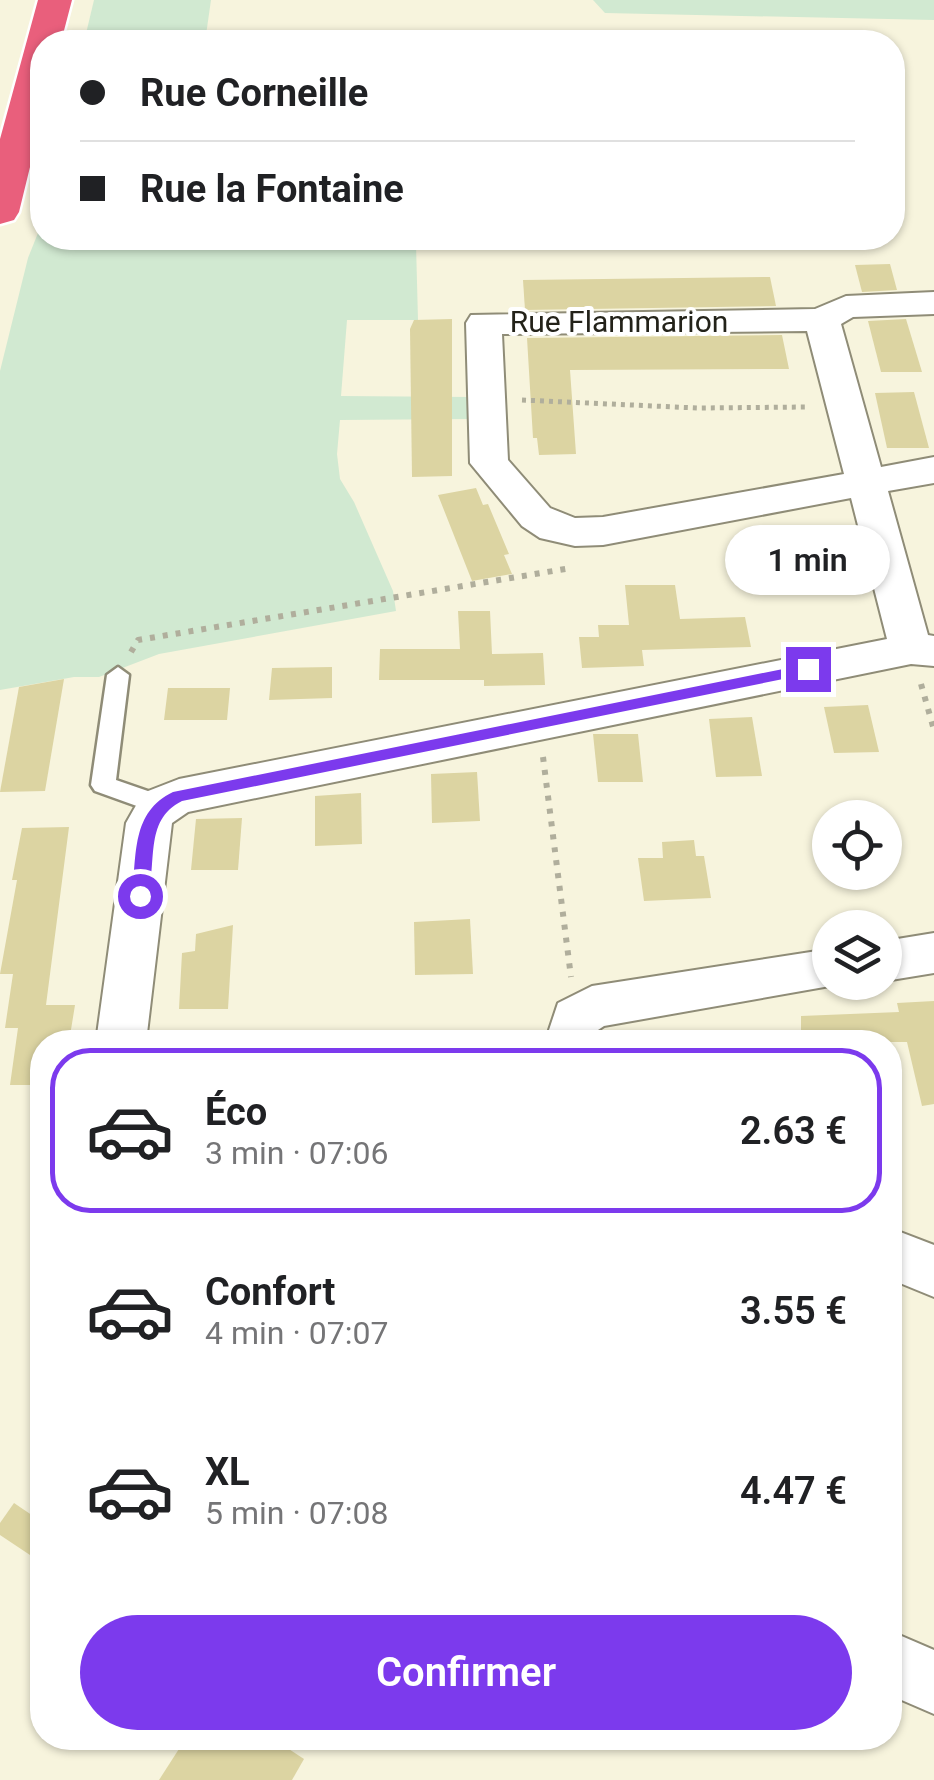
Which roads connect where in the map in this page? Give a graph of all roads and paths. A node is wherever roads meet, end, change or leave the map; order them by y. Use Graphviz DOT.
graph roads {
  1 [pos="55,0"];
  2 [pos="47,30"];
  3 [pos="30,95"];
  4 [pos="0,212"];
  5 [pos="934,303"];
  6 [pos="822,320"];
  7 [pos="487,401"];
  8 [pos="845,405"];
  9 [pos="934,470"];
  10 [pos="866,482"];
  11 [pos="575,532"];
  12 [pos="922,650"];
  13 [pos="118,675"];
  14 [pos="538,723"];
  15 [pos="934,730"];
  16 [pos="160,805"];
  17 [pos="934,954"];
  18 [pos="902,959"];
  19 [pos="812,973"];
  20 [pos="123,1030"];
  21 [pos="573,1030"];
  22 [pos="902,1258"];
  23 [pos="934,1271"];
  24 [pos="902,1668"];
  25 [pos="934,1682"];
  1 -- 2 [label="highway"];
  3 -- 4 [label="highway"];
  5 -- 6 [label="street, Rue Flammarion"];
  6 -- 7 [label="street, Rue Flammarion"];
  6 -- 8 [label="street"];
  7 -- 8 [label="path"];
  7 -- 11 [label="street, Rue Flammarion"];
  8 -- 10 [label="street"];
  9 -- 10 [label="street"];
  10 -- 11 [label="street"];
  10 -- 12 [label="street"];
  11 -- 13 [label="path"];
  12 -- 14 [label="street"];
  12 -- 15 [label="path"];
  13 -- 16 [label="lane"];
  14 -- 16 [label="street"];
  14 -- 21 [label="path"];
  16 -- 20 [label="street"];
  17 -- 18 [label="street"];
  19 -- 21 [label="street"];
  22 -- 23 [label="street"];
  24 -- 25 [label="street"];
}
